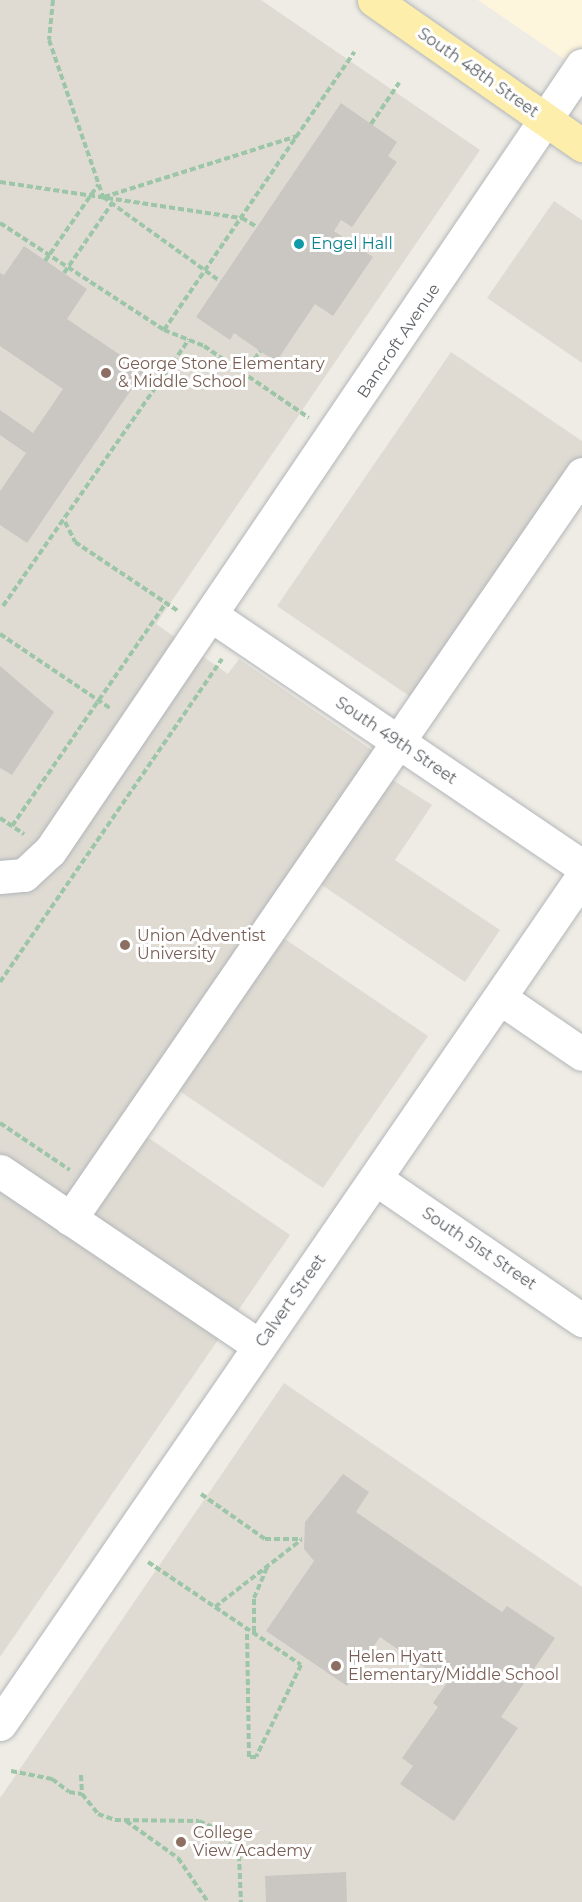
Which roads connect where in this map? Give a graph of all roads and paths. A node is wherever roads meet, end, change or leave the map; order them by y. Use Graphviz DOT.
graph roads {
  1 [pos="53,0"];
  2 [pos="374,0"];
  3 [pos="354,52"];
  4 [pos="582,65"];
  5 [pos="399,83"];
  6 [pos="545,120"];
  7 [pos="371,124"];
  8 [pos="297,136"];
  9 [pos="582,144"];
  10 [pos="0,182"];
  11 [pos="99,184"];
  12 [pos="121,192"];
  13 [pos="90,196"];
  14 [pos="103,197"];
  15 [pos="114,201"];
  16 [pos="242,218"];
  17 [pos="0,223"];
  18 [pos="256,227"];
  19 [pos="49,255"];
  20 [pos="45,261"];
  21 [pos="68,267"];
  22 [pos="206,271"];
  23 [pos="64,273"];
  24 [pos="220,281"];
  25 [pos="164,330"];
  26 [pos="189,339"];
  27 [pos="260,351"];
  28 [pos="244,374"];
  29 [pos="334,436"];
  30 [pos="582,474"];
  31 [pos="65,522"];
  32 [pos="166,603"];
  33 [pos="3,606"];
  34 [pos="206,622"];
  35 [pos="0,634"];
  36 [pos="101,703"];
  37 [pos="135,726"];
  38 [pos="398,742"];
  39 [pos="12,826"];
  40 [pos="582,866"];
  41 [pos="0,877"];
  42 [pos="582,877"];
  43 [pos="0,982"];
  44 [pos="500,998"];
  45 [pos="582,1054"];
  46 [pos="0,1123"];
  47 [pos="0,1171"];
  48 [pos="376,1179"];
  49 [pos="93,1185"];
  50 [pos="70,1219"];
  51 [pos="582,1320"];
  52 [pos="259,1346"];
  53 [pos="201,1494"];
  54 [pos="123,1545"];
  55 [pos="268,1566"];
  56 [pos="215,1607"];
  57 [pos="247,1628"];
  58 [pos="254,1633"];
  59 [pos="1,1721"];
  60 [pos="11,1771"];
  61 [pos="81,1775"];
  62 [pos="82,1794"];
  63 [pos="126,1820"];
  64 [pos="208,1902"];
  65 [pos="241,1902"];
  1 -- 11 [label="path"];
  2 -- 6 [label="main road, South 48th Street"];
  3 -- 8 [label="path"];
  4 -- 6 [label="street, Bancroft Avenue"];
  5 -- 7 [label="path"];
  6 -- 9 [label="main road, South 48th Street"];
  6 -- 29 [label="street, Bancroft Avenue"];
  8 -- 12 [label="path"];
  8 -- 16 [label="path"];
  10 -- 13 [label="path"];
  11 -- 13 [label="path"];
  11 -- 14 [label="path"];
  12 -- 14 [label="path"];
  12 -- 15 [label="path"];
  13 -- 14 [label="path"];
  13 -- 19 [label="path"];
  14 -- 15 [label="path"];
  15 -- 16 [label="path"];
  15 -- 21 [label="path"];
  15 -- 22 [label="path"];
  16 -- 18 [label="path"];
  16 -- 22 [label="path"];
  17 -- 19 [label="path"];
  19 -- 20 [label="path"];
  19 -- 21 [label="path"];
  21 -- 23 [label="path"];
  21 -- 25 [label="path"];
  22 -- 24 [label="path"];
  22 -- 25 [label="path"];
  25 -- 26 [label="path"];
  26 -- 28 [label="path"];
  26 -- 31 [label="path"];
  27 -- 28 [label="path"];
  28 -- 29 [label="path"];
  29 -- 34 [label="street, Bancroft Avenue"];
  30 -- 38 [label="street"];
  31 -- 32 [label="path"];
  31 -- 33 [label="path"];
  32 -- 34 [label="path"];
  32 -- 36 [label="path"];
  34 -- 37 [label="street, Bancroft Avenue"];
  34 -- 38 [label="street, South 49th Street"];
  34 -- 43 [label="path"];
  35 -- 36 [label="path"];
  36 -- 37 [label="path"];
  36 -- 39 [label="path"];
  37 -- 41 [label="street, Bancroft Avenue"];
  38 -- 40 [label="street, South 49th Street"];
  38 -- 49 [label="street"];
  42 -- 44 [label="street, Calvert Street"];
  44 -- 45 [label="street"];
  44 -- 48 [label="street, Calvert Street"];
  46 -- 49 [label="path"];
  47 -- 50 [label="street"];
  48 -- 51 [label="street, South 51st Street"];
  48 -- 52 [label="street, Calvert Street"];
  49 -- 50 [label="street"];
  50 -- 52 [label="street"];
  52 -- 54 [label="street, Calvert Street"];
  53 -- 55 [label="path"];
  54 -- 56 [label="path"];
  54 -- 59 [label="street, Calvert Street"];
  55 -- 56 [label="path"];
  55 -- 58 [label="path"];
  56 -- 57 [label="path"];
  57 -- 58 [label="path"];
  57 -- 58 [label="path"];
  60 -- 62 [label="path"];
  61 -- 62 [label="path"];
  62 -- 63 [label="path"];
  63 -- 64 [label="path"];
  63 -- 65 [label="path"];
}
